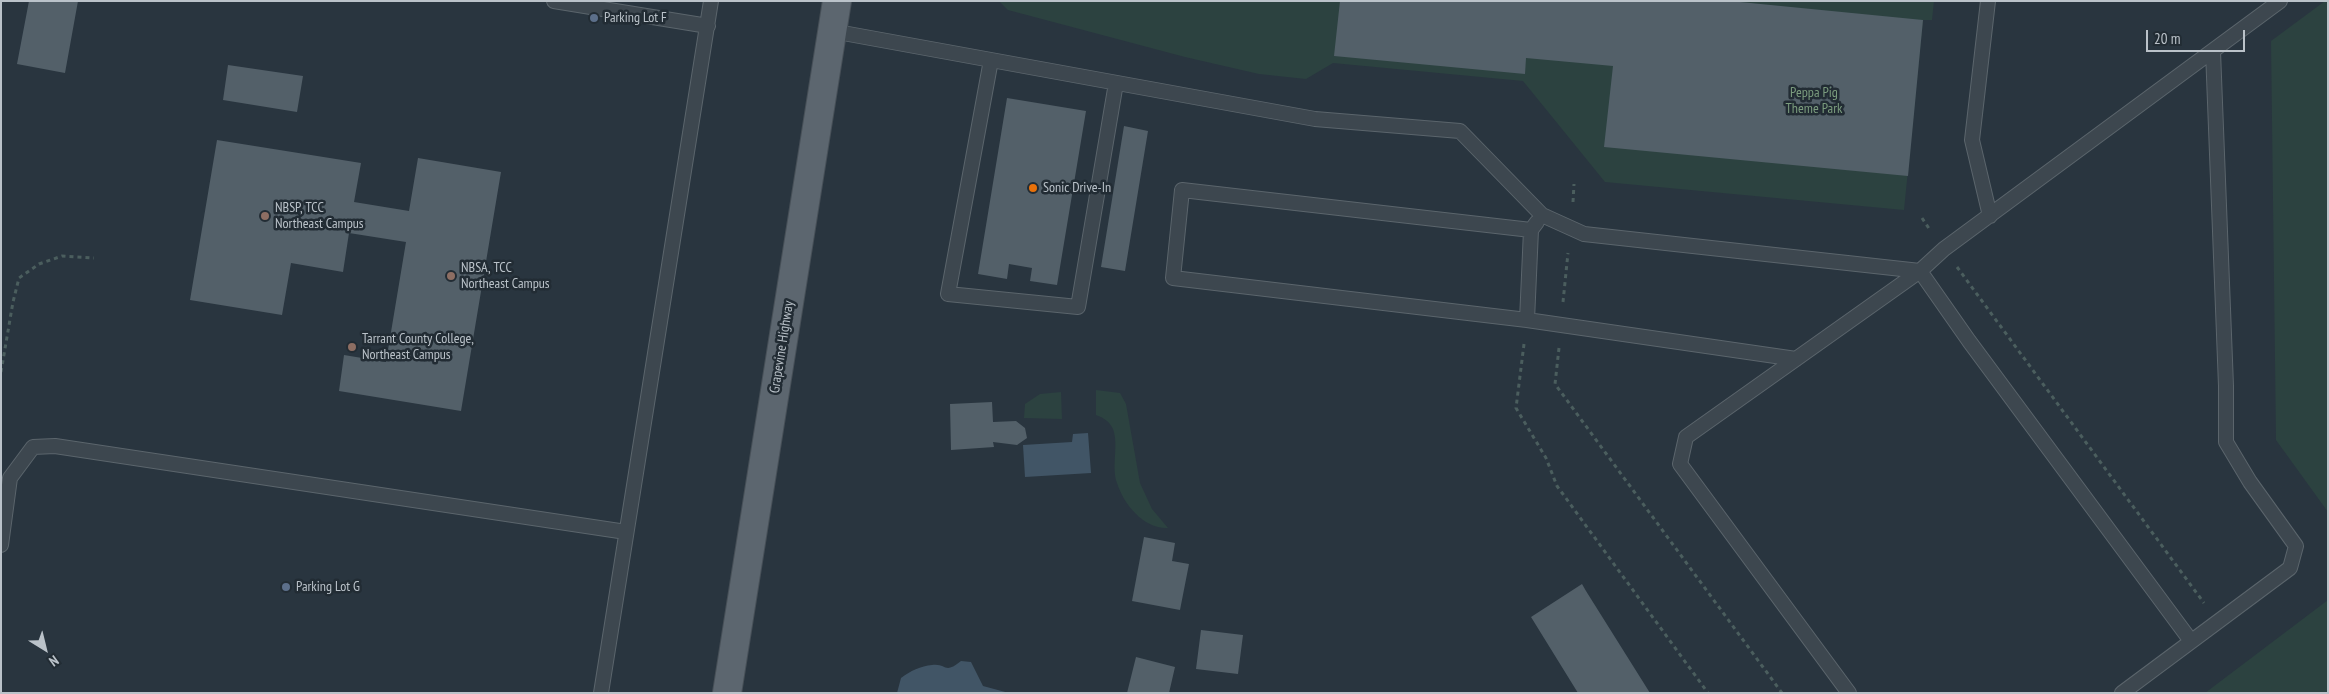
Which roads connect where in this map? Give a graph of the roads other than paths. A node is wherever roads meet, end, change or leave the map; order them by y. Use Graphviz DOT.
graph roads {
  1 [pos="554,1"];
  2 [pos="712,1"];
  3 [pos="837,1"];
  4 [pos="1988,1"];
  5 [pos="2280,1"];
  6 [pos="708,26"];
  7 [pos="832,31"];
  8 [pos="2213,51"];
  9 [pos="991,60"];
  10 [pos="1116,83"];
  11 [pos="1542,215"];
  12 [pos="1990,216"];
  13 [pos="1531,230"];
  14 [pos="1920,271"];
  15 [pos="1527,320"];
  16 [pos="1796,359"];
  17 [pos="626,532"];
  18 [pos="1,545"];
  19 [pos="2191,641"];
  20 [pos="601,693"];
  21 [pos="727,693"];
  22 [pos="1849,693"];
  23 [pos="2122,693"];
  1 -- 6 [label="lane"];
  2 -- 6 [label="lane"];
  3 -- 7 [label="main road, Grapevine Highway"];
  4 -- 12 [label="lane"];
  5 -- 8 [label="lane"];
  6 -- 17 [label="lane"];
  7 -- 9 [label="lane"];
  7 -- 21 [label="main road, Grapevine Highway"];
  8 -- 12 [label="lane"];
  8 -- 19 [label="lane"];
  9 -- 10 [label="lane"];
  9 -- 10 [label="lane"];
  10 -- 11 [label="lane"];
  11 -- 13 [label="lane"];
  11 -- 14 [label="lane"];
  12 -- 14 [label="lane"];
  13 -- 15 [label="lane"];
  13 -- 15 [label="lane"];
  14 -- 16 [label="lane"];
  14 -- 19 [label="lane"];
  15 -- 16 [label="lane"];
  16 -- 22 [label="lane"];
  17 -- 18 [label="lane"];
  17 -- 20 [label="lane"];
  19 -- 23 [label="lane"];
}
